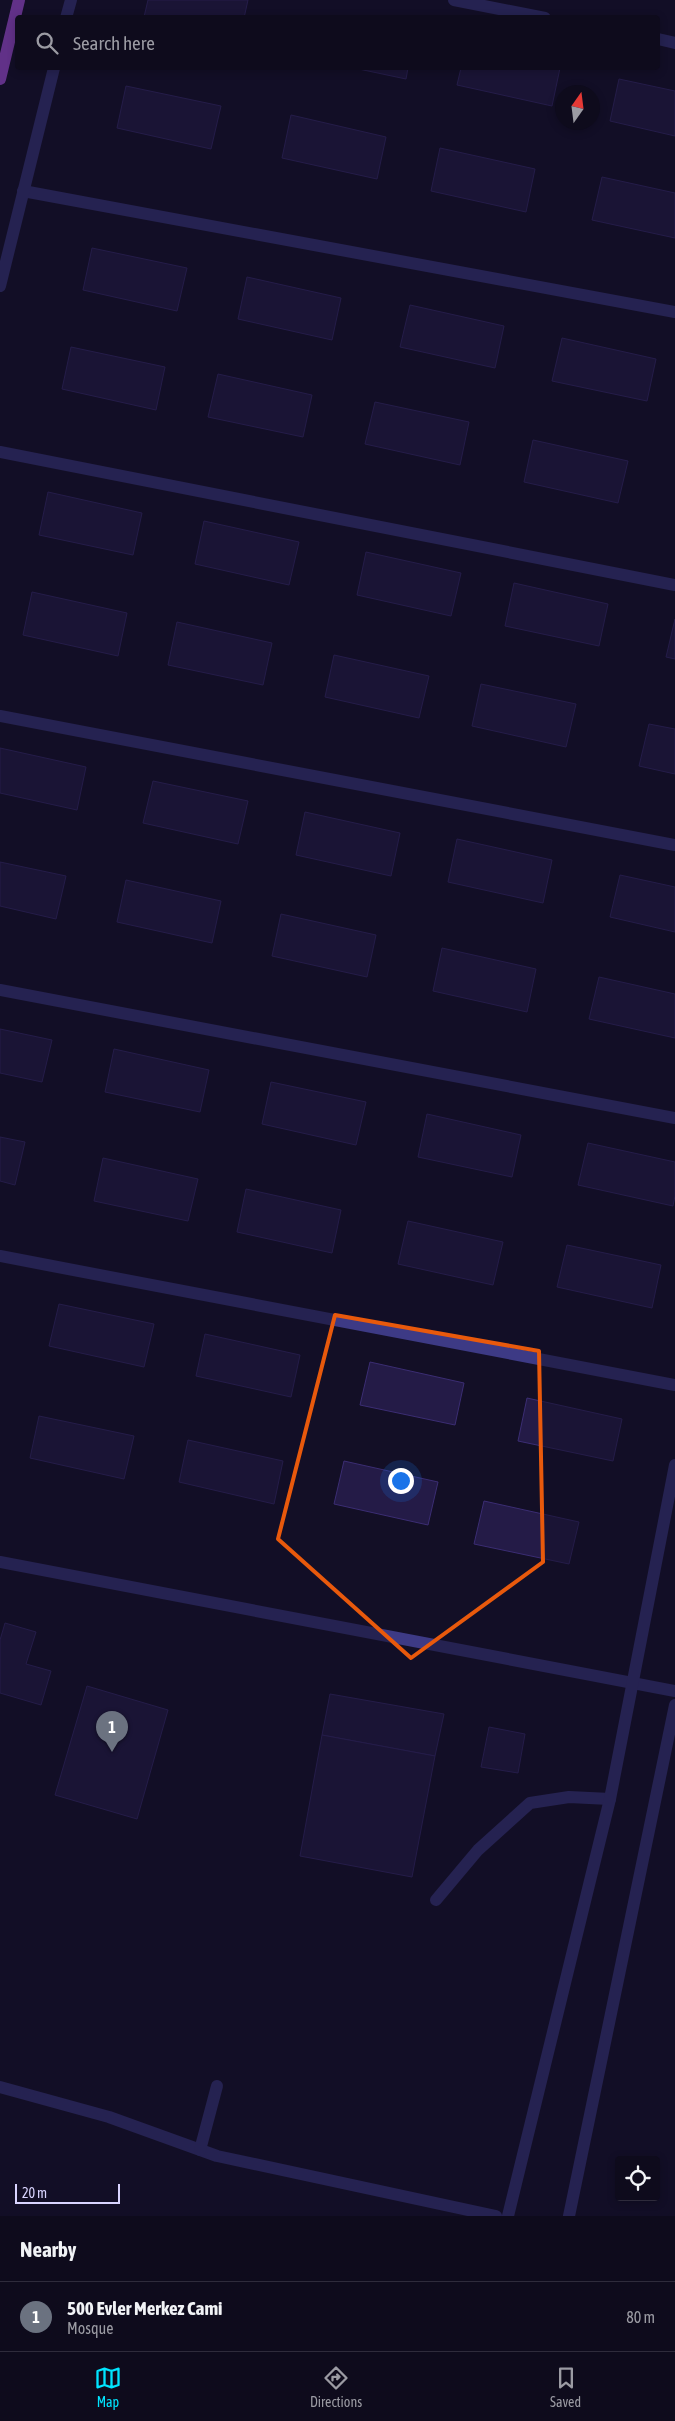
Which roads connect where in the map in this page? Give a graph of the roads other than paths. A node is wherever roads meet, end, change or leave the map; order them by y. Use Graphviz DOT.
graph roads {
  1 [pos="19,0"];
  2 [pos="70,0"];
  3 [pos="454,0"];
  4 [pos="15,15"];
  5 [pos="67,15"];
  6 [pos="530,15"];
  7 [pos="15,17"];
  8 [pos="660,39"];
  9 [pos="675,42"];
  10 [pos="53,70"];
  11 [pos="0,79"];
  12 [pos="22,191"];
  13 [pos="0,286"];
  14 [pos="675,312"];
  15 [pos="0,452"];
  16 [pos="675,585"];
  17 [pos="0,716"];
  18 [pos="675,845"];
  19 [pos="0,990"];
  20 [pos="675,1118"];
  21 [pos="0,1256"];
  22 [pos="675,1385"];
  23 [pos="675,1465"];
  24 [pos="0,1562"];
  25 [pos="631,1684"];
  26 [pos="675,1692"];
  27 [pos="675,1705"];
  28 [pos="610,1799"];
  29 [pos="436,1900"];
  30 [pos="216,2086"];
  31 [pos="0,2087"];
  32 [pos="200,2150"];
  33 [pos="496,2216"];
  34 [pos="508,2216"];
  35 [pos="569,2216"];
  1 -- 4 [label="main road"];
  2 -- 5 [label="street"];
  3 -- 6 [label="street"];
  7 -- 11 [label="main road"];
  8 -- 9 [label="street"];
  10 -- 12 [label="street"];
  12 -- 13 [label="street"];
  12 -- 14 [label="street"];
  15 -- 16 [label="street"];
  17 -- 18 [label="street"];
  19 -- 20 [label="street"];
  21 -- 22 [label="street"];
  23 -- 25 [label="street"];
  24 -- 25 [label="street"];
  25 -- 26 [label="street"];
  25 -- 28 [label="street"];
  27 -- 35 [label="street"];
  28 -- 29 [label="street"];
  28 -- 34 [label="street"];
  30 -- 32 [label="street"];
  31 -- 32 [label="street"];
  32 -- 33 [label="street"];
}
